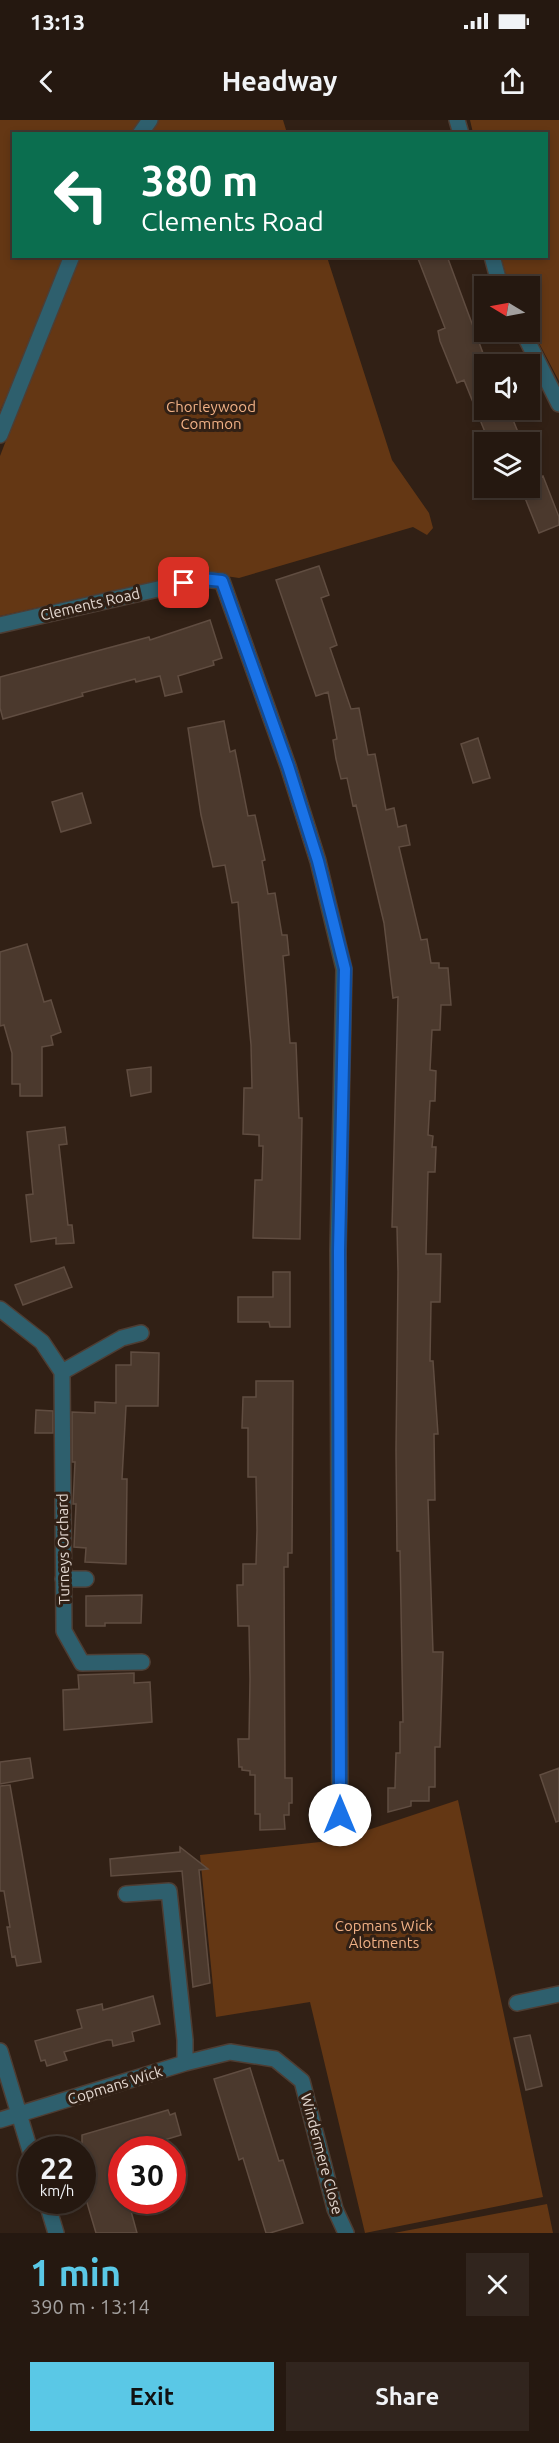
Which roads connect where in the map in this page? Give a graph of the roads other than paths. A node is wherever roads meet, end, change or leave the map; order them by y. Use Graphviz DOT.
graph roads {
  1 [pos="71,258"];
  2 [pos="493,258"];
  3 [pos="497,276"];
  4 [pos="528,342"];
  5 [pos="559,404"];
  6 [pos="0,435"];
  7 [pos="0,625"];
  8 [pos="0,1309"];
  9 [pos="141,1333"];
  10 [pos="62,1372"];
  11 [pos="63,1579"];
  12 [pos="86,1579"];
  13 [pos="142,1662"];
  14 [pos="340,1815"];
  15 [pos="126,1894"];
  16 [pos="559,1994"];
  17 [pos="517,2002"];
  18 [pos="0,2051"];
  19 [pos="231,2052"];
  20 [pos="184,2063"];
  21 [pos="18,2115"];
  22 [pos="0,2120"];
  23 [pos="25,2136"];
  24 [pos="50,2214"];
  25 [pos="56,2233"];
  26 [pos="346,2233"];
  1 -- 6 [label="street"];
  2 -- 3 [label="street"];
  4 -- 5 [label="street"];
  7 -- 14 [label="street, Clements Road"];
  8 -- 10 [label="street"];
  9 -- 10 [label="street"];
  10 -- 11 [label="street, Turneys Orchard"];
  11 -- 12 [label="street"];
  11 -- 13 [label="street, Turneys Orchard"];
  15 -- 20 [label="street"];
  16 -- 17 [label="street"];
  18 -- 21 [label="street"];
  19 -- 20 [label="street, Copmans Wick"];
  19 -- 26 [label="street, Windermere Close"];
  20 -- 21 [label="street, Copmans Wick"];
  21 -- 22 [label="street, Copmans Wick"];
  21 -- 23 [label="street"];
  24 -- 25 [label="street"];
}
